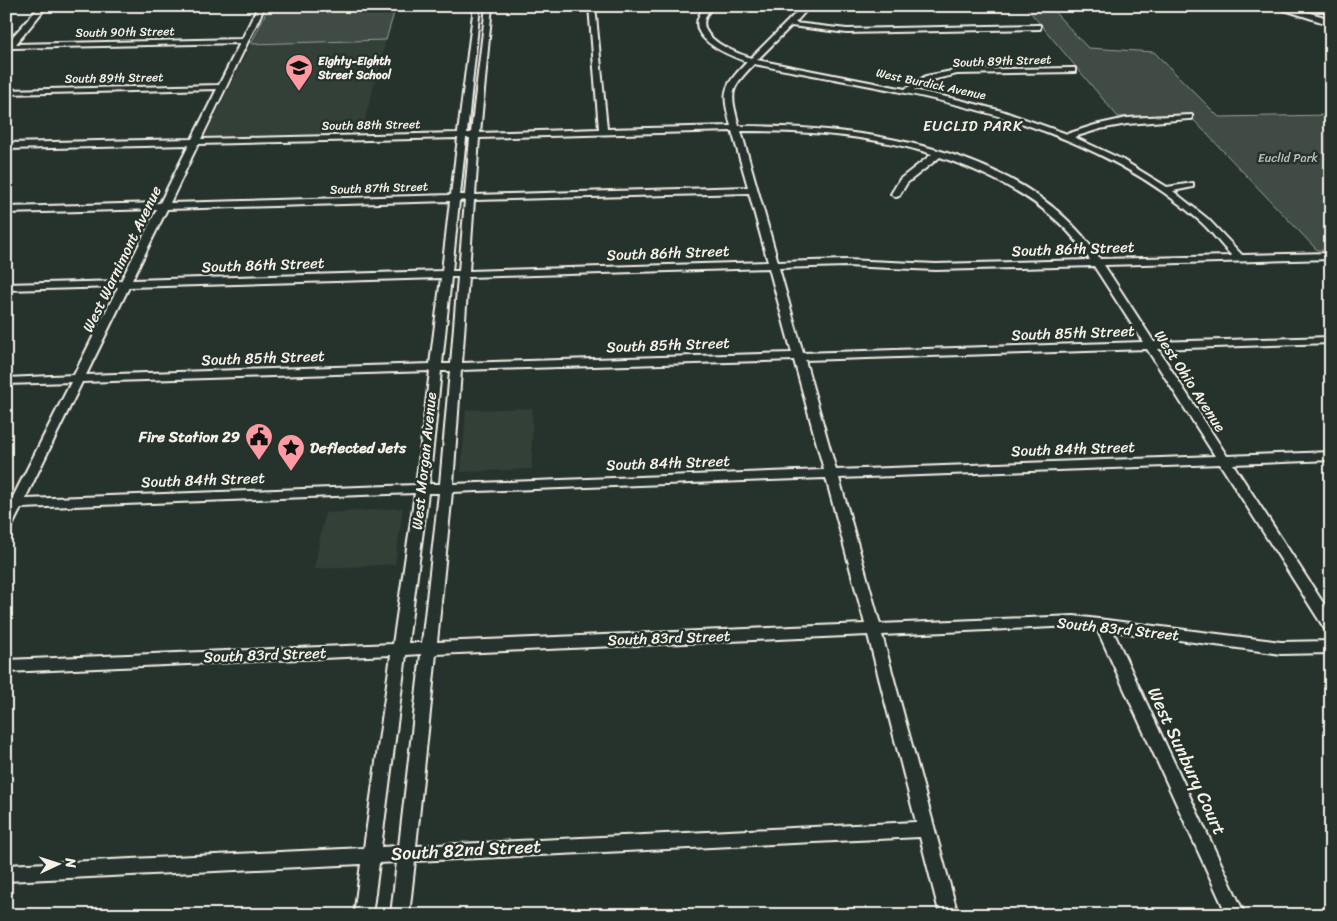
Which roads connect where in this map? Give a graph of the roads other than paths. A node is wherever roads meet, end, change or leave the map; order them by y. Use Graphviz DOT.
graph roads {
  1 [pos="44,6"];
  2 [pos="262,6"];
  3 [pos="477,6"];
  4 [pos="489,6"];
  5 [pos="592,6"];
  6 [pos="710,6"];
  7 [pos="807,6"];
  8 [pos="1276,6"];
  9 [pos="1298,6"];
  10 [pos="1331,16"];
  11 [pos="1331,22"];
  12 [pos="789,24"];
  13 [pos="1038,27"];
  14 [pos="245,41"];
  15 [pos="7,47"];
  16 [pos="752,61"];
  17 [pos="470,62"];
  18 [pos="483,62"];
  19 [pos="1072,70"];
  20 [pos="222,87"];
  21 [pos="907,91"];
  22 [pos="6,92"];
  23 [pos="1189,117"];
  24 [pos="735,128"];
  25 [pos="603,131"];
  26 [pos="476,135"];
  27 [pos="462,136"];
  28 [pos="1068,137"];
  29 [pos="196,142"];
  30 [pos="6,146"];
  31 [pos="938,154"];
  32 [pos="1190,185"];
  33 [pos="753,190"];
  34 [pos="1166,190"];
  35 [pos="896,194"];
  36 [pos="454,198"];
  37 [pos="471,198"];
  38 [pos="165,206"];
  39 [pos="6,210"];
  40 [pos="1331,256"];
  41 [pos="1240,259"];
  42 [pos="1098,264"];
  43 [pos="773,265"];
  44 [pos="446,274"];
  45 [pos="464,274"];
  46 [pos="127,283"];
  47 [pos="6,287"];
  48 [pos="1331,340"];
  49 [pos="1149,346"];
  50 [pos="800,356"];
  51 [pos="456,367"];
  52 [pos="434,368"];
  53 [pos="79,379"];
  54 [pos="6,381"];
  55 [pos="1331,456"];
  56 [pos="1222,459"];
  57 [pos="831,474"];
  58 [pos="422,488"];
  59 [pos="446,488"];
  60 [pos="11,504"];
  61 [pos="6,525"];
  62 [pos="1102,624"];
  63 [pos="1331,627"];
  64 [pos="874,629"];
  65 [pos="1331,647"];
  66 [pos="429,648"];
  67 [pos="401,649"];
  68 [pos="6,666"];
  69 [pos="926,829"];
  70 [pos="407,853"];
  71 [pos="372,854"];
  72 [pos="6,873"];
  73 [pos="363,915"];
  74 [pos="400,915"];
  75 [pos="949,915"];
  76 [pos="1236,915"];
  1 -- 15 [label="street"];
  2 -- 14 [label="street, West Warnimont Avenue"];
  3 -- 17 [label="street, West Morgan Avenue"];
  4 -- 18 [label="street, West Morgan Avenue"];
  5 -- 25 [label="street"];
  6 -- 16 [label="street, West Burdick Avenue"];
  7 -- 12 [label="street"];
  8 -- 11 [label="main road"];
  9 -- 10 [label="main road"];
  12 -- 13 [label="street"];
  12 -- 16 [label="street"];
  14 -- 15 [label="street, South 90th Street"];
  14 -- 20 [label="street, West Warnimont Avenue"];
  16 -- 21 [label="street, West Burdick Avenue"];
  16 -- 24 [label="street"];
  17 -- 18 [label="street"];
  17 -- 27 [label="street, West Morgan Avenue"];
  18 -- 26 [label="street, West Morgan Avenue"];
  19 -- 21 [label="street, South 89th Street"];
  20 -- 22 [label="street, South 89th Street"];
  20 -- 29 [label="street, West Warnimont Avenue"];
  21 -- 28 [label="street, West Burdick Avenue"];
  23 -- 28 [label="street"];
  24 -- 25 [label="street, South 88th Street"];
  24 -- 31 [label="street, West Ohio Avenue"];
  24 -- 33 [label="street"];
  25 -- 26 [label="street, South 88th Street"];
  26 -- 27 [label="street, South 88th Street"];
  26 -- 37 [label="street, West Morgan Avenue"];
  27 -- 29 [label="street, South 88th Street"];
  27 -- 36 [label="street, West Morgan Avenue"];
  28 -- 34 [label="street, West Burdick Avenue"];
  29 -- 30 [label="street, South 88th Street"];
  29 -- 38 [label="street, West Warnimont Avenue"];
  31 -- 35 [label="street"];
  31 -- 42 [label="street, West Ohio Avenue"];
  32 -- 34 [label="street"];
  33 -- 37 [label="street, South 87th Street"];
  33 -- 43 [label="street"];
  34 -- 41 [label="street, West Burdick Avenue"];
  36 -- 37 [label="street, South 87th Street"];
  36 -- 38 [label="street, South 87th Street"];
  36 -- 44 [label="street, West Morgan Avenue"];
  37 -- 45 [label="street, West Morgan Avenue"];
  38 -- 39 [label="street, South 87th Street"];
  38 -- 46 [label="street, West Warnimont Avenue"];
  40 -- 41 [label="street, South 86th Street"];
  41 -- 42 [label="street, South 86th Street"];
  42 -- 43 [label="street, South 86th Street"];
  42 -- 49 [label="street, West Ohio Avenue"];
  43 -- 45 [label="street, South 86th Street"];
  43 -- 50 [label="street"];
  44 -- 45 [label="street, South 86th Street"];
  44 -- 46 [label="street, South 86th Street"];
  44 -- 52 [label="street, West Morgan Avenue"];
  45 -- 51 [label="street, West Morgan Avenue"];
  46 -- 47 [label="street, South 86th Street"];
  46 -- 53 [label="street, West Warnimont Avenue"];
  48 -- 49 [label="street, South 85th Street"];
  49 -- 50 [label="street, South 85th Street"];
  49 -- 56 [label="street, West Ohio Avenue"];
  50 -- 51 [label="street, South 85th Street"];
  50 -- 57 [label="street"];
  51 -- 52 [label="street, South 85th Street"];
  51 -- 59 [label="street, West Morgan Avenue"];
  52 -- 53 [label="street, South 85th Street"];
  52 -- 58 [label="street, West Morgan Avenue"];
  53 -- 54 [label="street, South 85th Street"];
  53 -- 60 [label="street, West Warnimont Avenue"];
  55 -- 56 [label="street, South 84th Street"];
  56 -- 57 [label="street, South 84th Street"];
  56 -- 63 [label="street, West Ohio Avenue"];
  57 -- 59 [label="street, South 84th Street"];
  57 -- 64 [label="street"];
  58 -- 59 [label="street, South 84th Street"];
  58 -- 60 [label="street, South 84th Street"];
  58 -- 67 [label="street, West Morgan Avenue"];
  59 -- 66 [label="street, West Morgan Avenue"];
  60 -- 61 [label="street, West Warnimont Avenue"];
  62 -- 64 [label="street, South 83rd Street"];
  62 -- 65 [label="street, South 83rd Street"];
  62 -- 76 [label="street, West Sunbury Court"];
  64 -- 66 [label="street, South 83rd Street"];
  64 -- 69 [label="street"];
  66 -- 67 [label="street, South 83rd Street"];
  66 -- 70 [label="street, West Morgan Avenue"];
  67 -- 68 [label="street, South 83rd Street"];
  67 -- 71 [label="street, West Morgan Avenue"];
  69 -- 70 [label="street, South 82nd Street"];
  69 -- 75 [label="street"];
  70 -- 71 [label="street, South 82nd Street"];
  70 -- 74 [label="street, West Morgan Avenue"];
  71 -- 72 [label="street, South 82nd Street"];
  71 -- 73 [label="street, West Morgan Avenue"];
}
